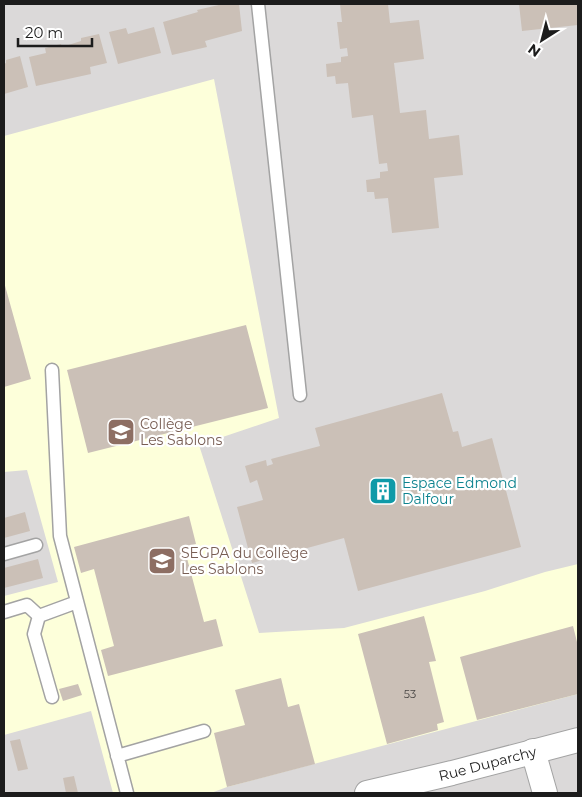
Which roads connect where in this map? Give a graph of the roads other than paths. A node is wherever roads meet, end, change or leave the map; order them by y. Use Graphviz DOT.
graph roads {
  1 [pos="258,4"];
  2 [pos="52,370"];
  3 [pos="300,395"];
  4 [pos="36,545"];
  5 [pos="4,554"];
  6 [pos="78,602"];
  7 [pos="4,612"];
  8 [pos="39,616"];
  9 [pos="52,697"];
  10 [pos="204,731"];
  11 [pos="578,740"];
  12 [pos="533,751"];
  13 [pos="117,756"];
  14 [pos="127,793"];
  15 [pos="367,793"];
  16 [pos="545,793"];
  1 -- 3 [label="lane"];
  2 -- 6 [label="lane"];
  4 -- 5 [label="lane"];
  6 -- 8 [label="lane"];
  6 -- 13 [label="lane"];
  7 -- 8 [label="lane"];
  8 -- 9 [label="lane"];
  10 -- 13 [label="lane"];
  11 -- 12 [label="street, Rue Duparchy"];
  12 -- 15 [label="street, Rue Duparchy"];
  12 -- 16 [label="street"];
  13 -- 14 [label="lane"];
}
